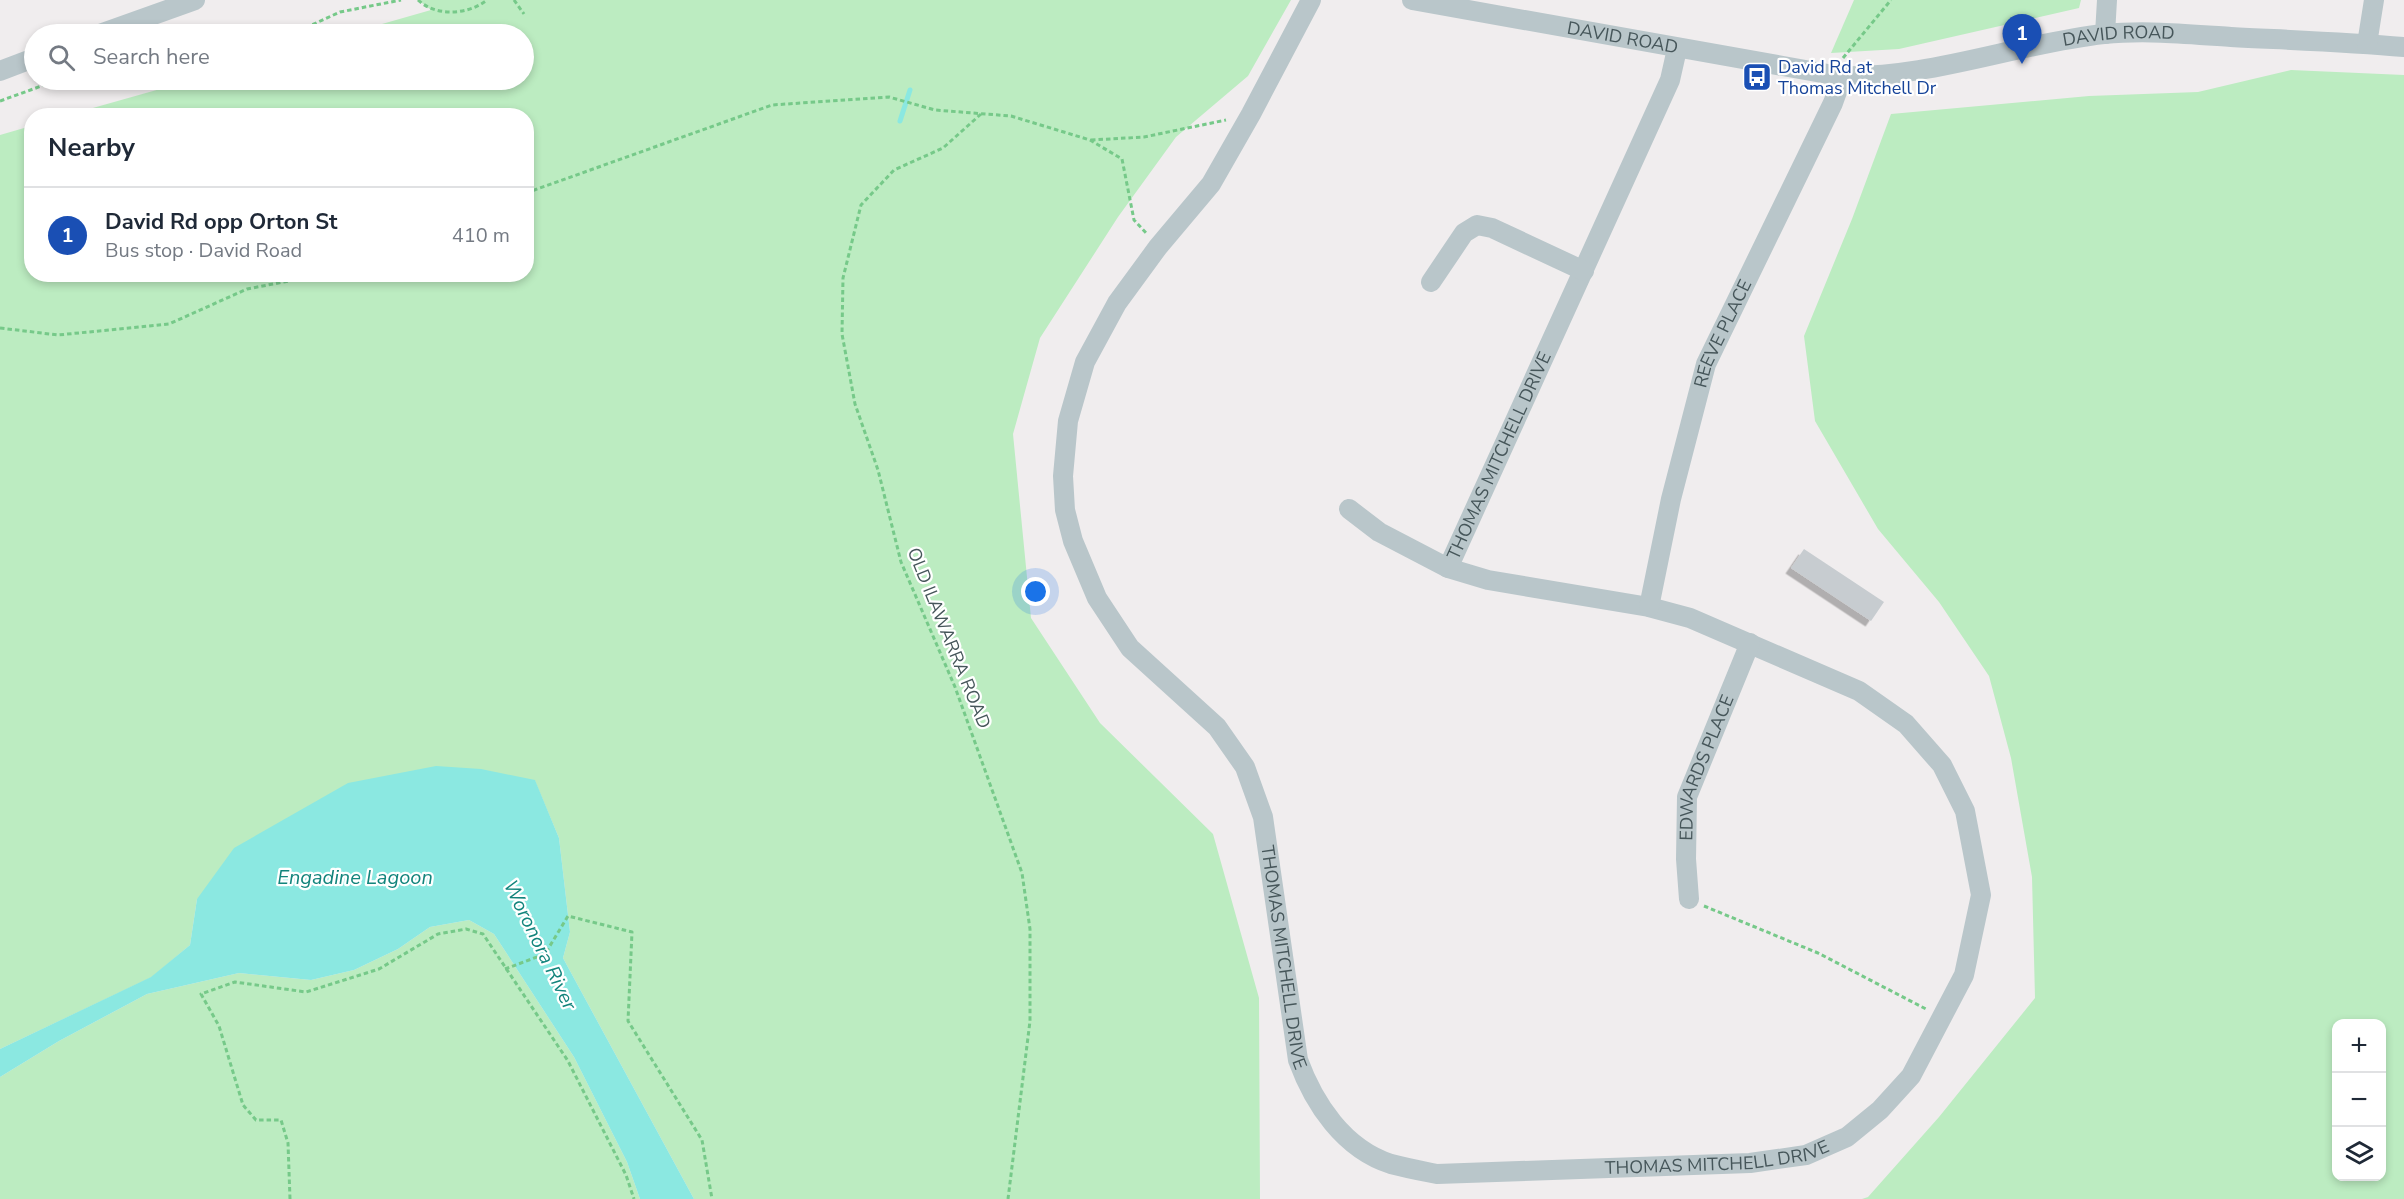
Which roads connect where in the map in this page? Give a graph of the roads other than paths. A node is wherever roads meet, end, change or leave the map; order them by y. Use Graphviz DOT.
graph roads {
  1 [pos="195,0"];
  2 [pos="1311,0"];
  3 [pos="1412,0"];
  4 [pos="2107,0"];
  5 [pos="2374,0"];
  6 [pos="128,24"];
  7 [pos="2105,34"];
  8 [pos="2367,44"];
  9 [pos="2404,47"];
  10 [pos="1677,49"];
  11 [pos="24,62"];
  12 [pos="1841,63"];
  13 [pos="0,71"];
  14 [pos="1584,271"];
  15 [pos="1431,282"];
  16 [pos="1348,509"];
  17 [pos="1448,568"];
  18 [pos="1649,607"];
  19 [pos="1749,643"];
  20 [pos="1689,899"];
  1 -- 6 [label="street"];
  2 -- 19 [label="street, THOMAS MITCHELL DRIVE"];
  3 -- 10 [label="street, DAVID ROAD"];
  4 -- 7 [label="street"];
  5 -- 8 [label="street"];
  7 -- 8 [label="street, DAVID ROAD"];
  7 -- 12 [label="street, DAVID ROAD"];
  8 -- 9 [label="street, DAVID ROAD"];
  10 -- 12 [label="street, DAVID ROAD"];
  10 -- 14 [label="street, THOMAS MITCHELL DRIVE"];
  11 -- 13 [label="street"];
  12 -- 18 [label="street, REEVE PLACE"];
  14 -- 15 [label="street"];
  14 -- 17 [label="street, THOMAS MITCHELL DRIVE"];
  16 -- 17 [label="street"];
  17 -- 18 [label="street, THOMAS MITCHELL DRIVE"];
  18 -- 19 [label="street, THOMAS MITCHELL DRIVE"];
  19 -- 20 [label="street, EDWARDS PLACE"];
}
